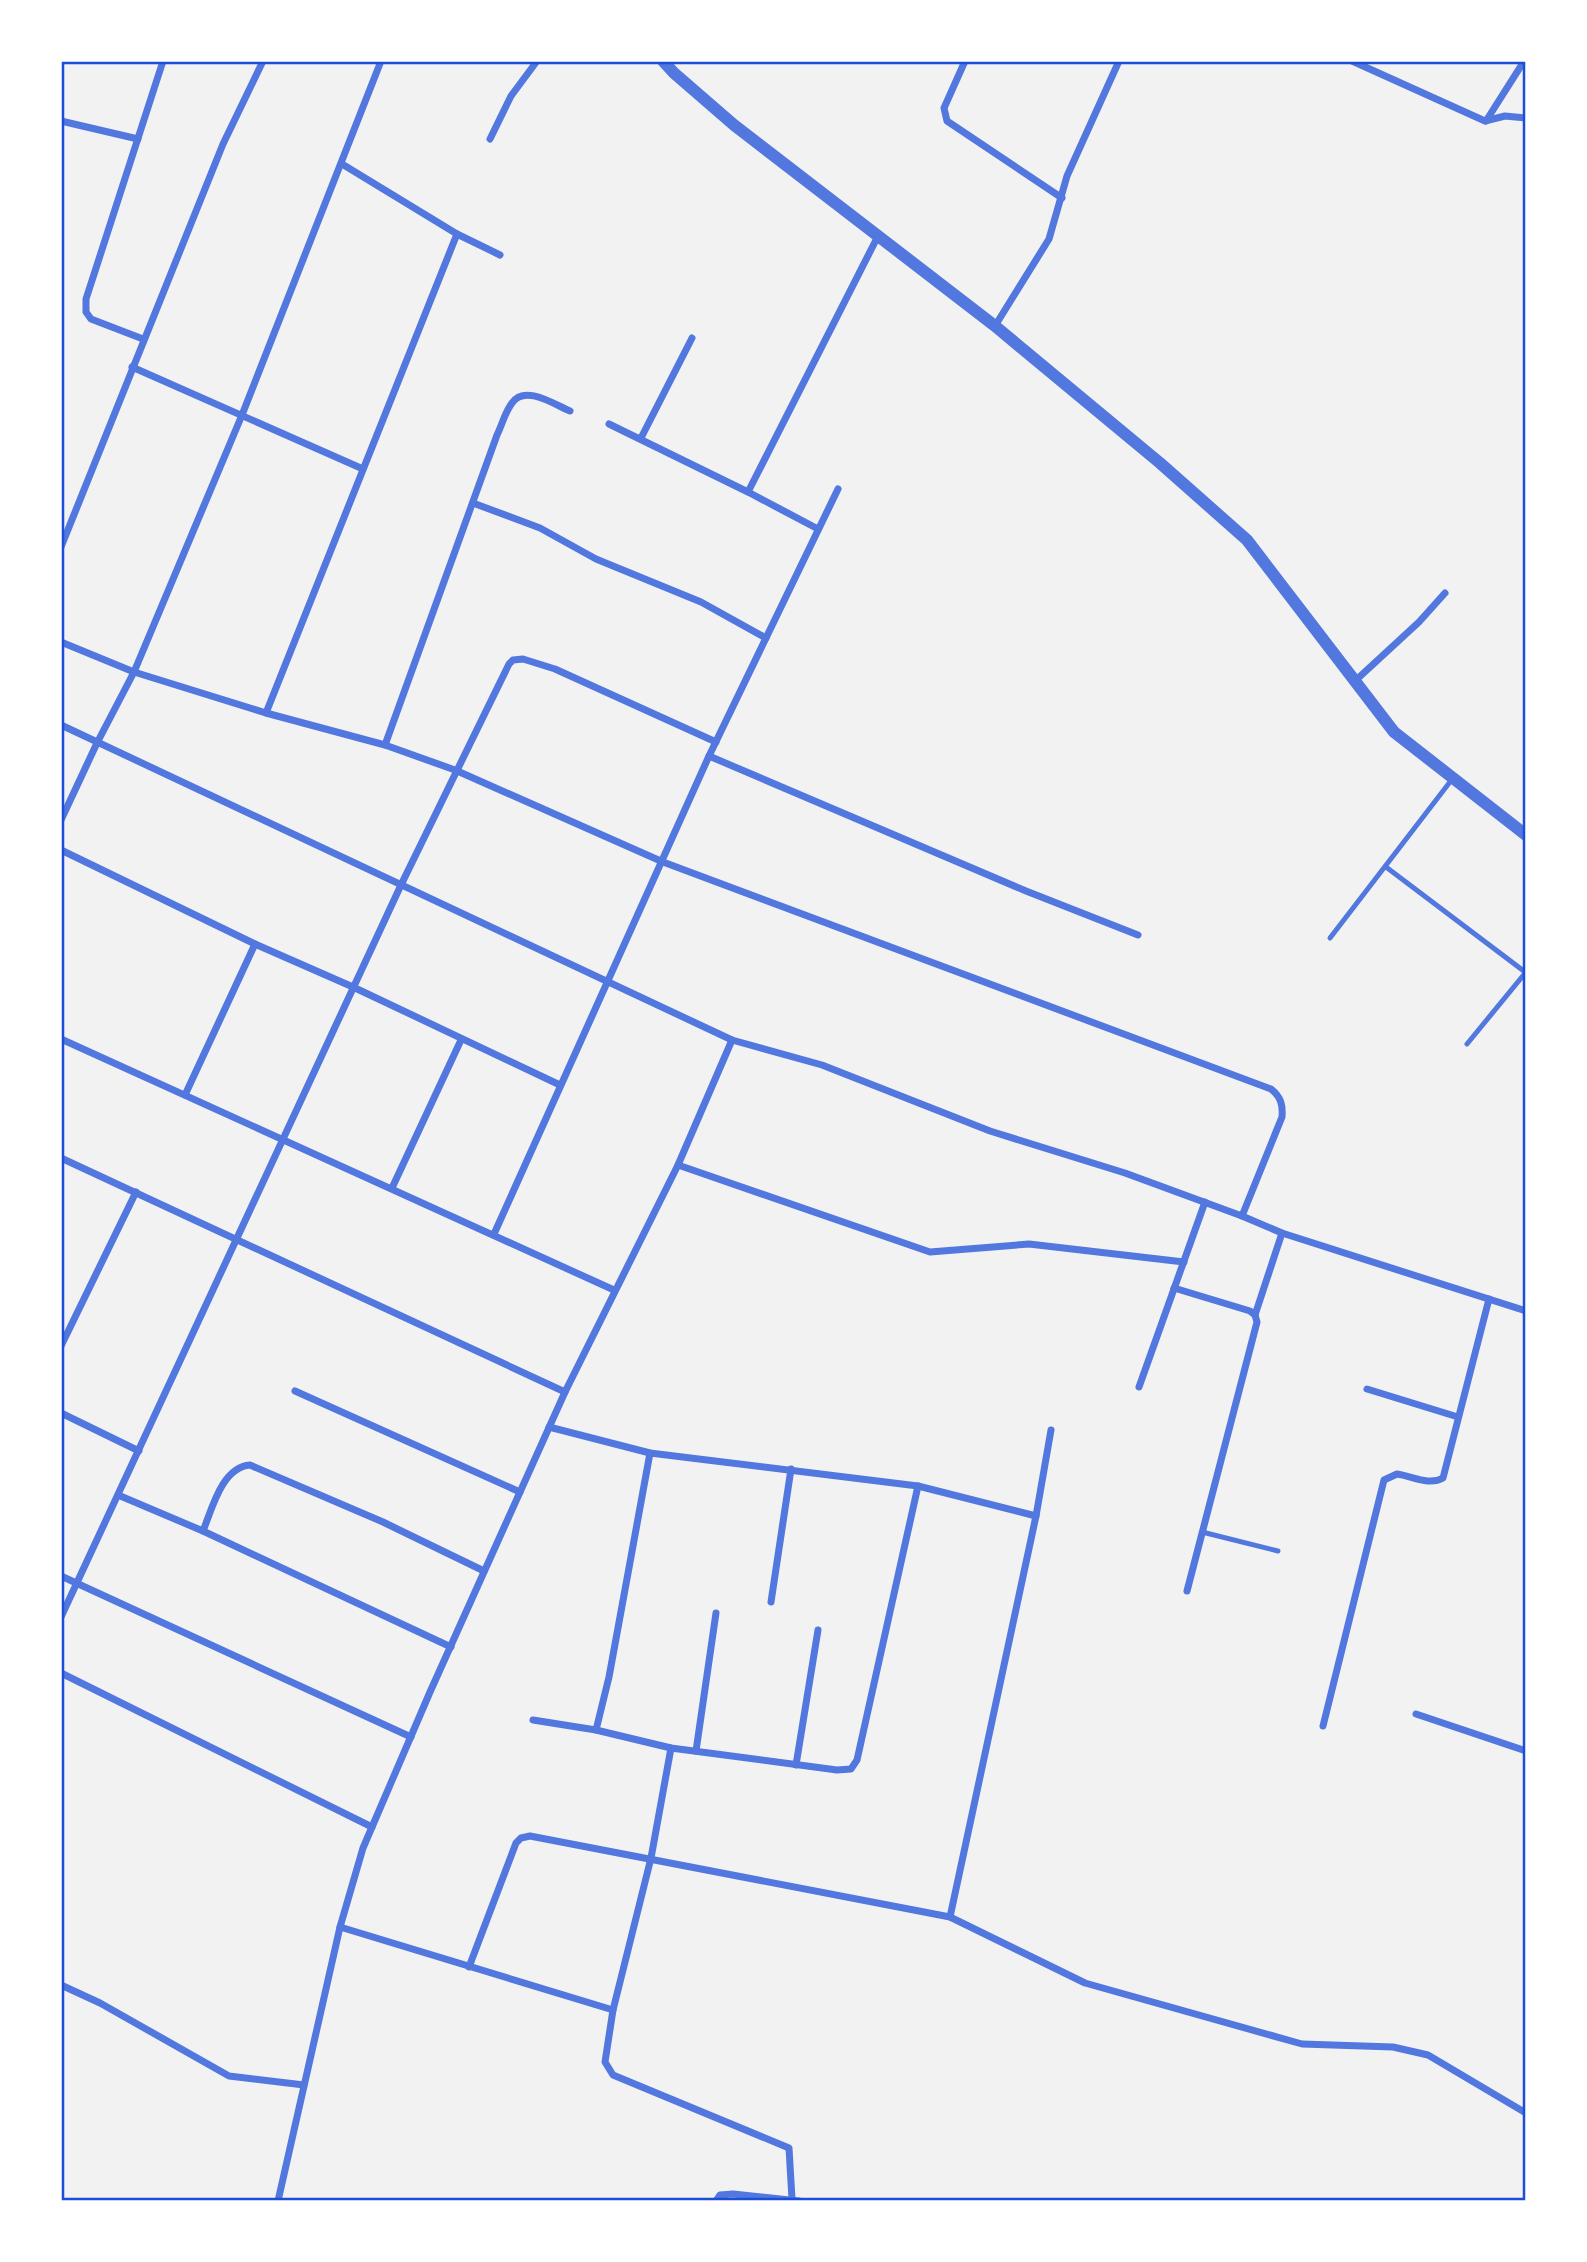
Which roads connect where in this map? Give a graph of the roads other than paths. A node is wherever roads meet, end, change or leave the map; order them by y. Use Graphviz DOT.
graph roads {
  1 [pos="163,61"];
  2 [pos="263,61"];
  3 [pos="381,61"];
  4 [pos="537,61"];
  5 [pos="663,61"];
  6 [pos="965,61"];
  7 [pos="1119,61"];
  8 [pos="1352,61"];
  9 [pos="1524,61"];
  10 [pos="1526,118"];
  11 [pos="61,121"];
  12 [pos="1485,121"];
  13 [pos="138,139"];
  14 [pos="490,139"];
  15 [pos="342,164"];
  16 [pos="1062,198"];
  17 [pos="457,234"];
  18 [pos="878,236"];
  19 [pos="500,255"];
  20 [pos="995,326"];
  21 [pos="692,338"];
  22 [pos="144,339"];
  23 [pos="132,367"];
  24 [pos="570,411"];
  25 [pos="242,415"];
  26 [pos="609,424"];
  27 [pos="641,438"];
  28 [pos="363,469"];
  29 [pos="838,489"];
  30 [pos="748,492"];
  31 [pos="472,503"];
  32 [pos="818,529"];
  33 [pos="61,547"];
  34 [pos="1445,593"];
  35 [pos="766,638"];
  36 [pos="61,642"];
  37 [pos="134,672"];
  38 [pos="1355,681"];
  39 [pos="266,713"];
  40 [pos="61,725"];
  41 [pos="716,742"];
  42 [pos="97,743"];
  43 [pos="385,745"];
  44 [pos="709,756"];
  45 [pos="455,771"];
  46 [pos="1453,778"];
  47 [pos="61,820"];
  48 [pos="1526,835"];
  49 [pos="61,850"];
  50 [pos="663,862"];
  51 [pos="1386,867"];
  52 [pos="401,885"];
  53 [pos="1138,935"];
  54 [pos="1330,938"];
  55 [pos="255,944"];
  56 [pos="1526,972"];
  57 [pos="608,984"];
  58 [pos="353,987"];
  59 [pos="61,1039"];
  60 [pos="461,1040"];
  61 [pos="732,1040"];
  62 [pos="1467,1044"];
  63 [pos="560,1084"];
  64 [pos="185,1095"];
  65 [pos="284,1138"];
  66 [pos="61,1158"];
  67 [pos="678,1165"];
  68 [pos="392,1188"];
  69 [pos="136,1192"];
  70 [pos="1205,1202"];
  71 [pos="1242,1216"];
  72 [pos="1282,1233"];
  73 [pos="494,1234"];
  74 [pos="237,1238"];
  75 [pos="1184,1262"];
  76 [pos="1174,1289"];
  77 [pos="614,1290"];
  78 [pos="1489,1299"];
  79 [pos="1526,1311"];
  80 [pos="1255,1315"];
  81 [pos="61,1346"];
  82 [pos="1139,1387"];
  83 [pos="1367,1389"];
  84 [pos="295,1391"];
  85 [pos="565,1392"];
  86 [pos="61,1413"];
  87 [pos="1458,1417"];
  88 [pos="549,1427"];
  89 [pos="1051,1430"];
  90 [pos="139,1451"];
  91 [pos="650,1453"];
  92 [pos="791,1469"];
  93 [pos="918,1486"];
  94 [pos="520,1492"];
  95 [pos="118,1495"];
  96 [pos="1037,1516"];
  97 [pos="203,1531"];
  98 [pos="1202,1532"];
  99 [pos="1278,1551"];
  100 [pos="484,1571"];
  101 [pos="61,1576"];
  102 [pos="77,1584"];
  103 [pos="1187,1591"];
  104 [pos="771,1602"];
  105 [pos="716,1613"];
  106 [pos="61,1617"];
  107 [pos="818,1630"];
  108 [pos="451,1647"];
  109 [pos="61,1673"];
  110 [pos="1416,1714"];
  111 [pos="533,1720"];
  112 [pos="1323,1726"];
  113 [pos="596,1730"];
  114 [pos="411,1737"];
  115 [pos="671,1748"];
  116 [pos="696,1751"];
  117 [pos="1526,1751"];
  118 [pos="796,1765"];
  119 [pos="372,1827"];
  120 [pos="650,1858"];
  121 [pos="950,1917"];
  122 [pos="340,1927"];
  123 [pos="469,1967"];
  124 [pos="61,1985"];
  125 [pos="612,2010"];
  126 [pos="304,2085"];
  127 [pos="1526,2113"];
  128 [pos="795,2200"];
  129 [pos="278,2201"];
  130 [pos="716,2201"];
  1 -- 13 [label="street"];
  2 -- 22 [label="street"];
  3 -- 15 [label="street"];
  4 -- 14 [label="street"];
  5 -- 18 [label="street"];
  6 -- 16 [label="street"];
  7 -- 16 [label="street"];
  8 -- 12 [label="street"];
  9 -- 12 [label="street"];
  10 -- 12 [label="street"];
  11 -- 13 [label="street"];
  13 -- 22 [label="street"];
  15 -- 17 [label="street"];
  15 -- 25 [label="street"];
  16 -- 20 [label="street"];
  17 -- 19 [label="street"];
  17 -- 28 [label="street"];
  18 -- 20 [label="street"];
  18 -- 30 [label="street"];
  20 -- 38 [label="street"];
  21 -- 27 [label="street"];
  22 -- 23 [label="street"];
  23 -- 25 [label="street"];
  23 -- 33 [label="street"];
  24 -- 31 [label="street"];
  25 -- 28 [label="street"];
  25 -- 37 [label="street"];
  26 -- 27 [label="street"];
  27 -- 30 [label="street"];
  28 -- 39 [label="street"];
  29 -- 32 [label="street"];
  30 -- 32 [label="street"];
  31 -- 35 [label="street"];
  31 -- 43 [label="street"];
  32 -- 35 [label="street"];
  34 -- 38 [label="street"];
  35 -- 41 [label="street"];
  36 -- 37 [label="street"];
  37 -- 39 [label="street"];
  37 -- 42 [label="street"];
  38 -- 46 [label="street"];
  39 -- 43 [label="street"];
  40 -- 42 [label="street"];
  41 -- 44 [label="street"];
  41 -- 45 [label="street"];
  42 -- 47 [label="street"];
  42 -- 52 [label="street"];
  43 -- 45 [label="street"];
  44 -- 50 [label="street"];
  44 -- 53 [label="street"];
  45 -- 50 [label="street"];
  45 -- 52 [label="street"];
  46 -- 48 [label="street"];
  46 -- 51 [label="lane"];
  49 -- 55 [label="street"];
  50 -- 57 [label="street"];
  50 -- 71 [label="street"];
  51 -- 54 [label="lane"];
  51 -- 56 [label="lane"];
  52 -- 57 [label="street"];
  52 -- 58 [label="street"];
  55 -- 58 [label="street"];
  55 -- 64 [label="street"];
  56 -- 62 [label="lane"];
  57 -- 61 [label="street"];
  57 -- 63 [label="street"];
  58 -- 60 [label="street"];
  58 -- 65 [label="street"];
  59 -- 64 [label="street"];
  60 -- 63 [label="street"];
  60 -- 68 [label="street"];
  61 -- 67 [label="street"];
  61 -- 70 [label="street"];
  63 -- 73 [label="street"];
  64 -- 65 [label="street"];
  65 -- 68 [label="street"];
  65 -- 74 [label="street"];
  66 -- 69 [label="street"];
  67 -- 75 [label="street"];
  67 -- 77 [label="street"];
  68 -- 73 [label="street"];
  69 -- 74 [label="street"];
  69 -- 81 [label="street"];
  70 -- 71 [label="street"];
  70 -- 75 [label="street"];
  71 -- 72 [label="street"];
  72 -- 78 [label="street"];
  72 -- 80 [label="street"];
  73 -- 77 [label="street"];
  74 -- 85 [label="street"];
  74 -- 90 [label="street"];
  75 -- 76 [label="street"];
  76 -- 80 [label="street"];
  76 -- 82 [label="street"];
  77 -- 85 [label="street"];
  78 -- 79 [label="street"];
  78 -- 87 [label="street"];
  80 -- 98 [label="street"];
  83 -- 87 [label="street"];
  84 -- 94 [label="street"];
  85 -- 88 [label="street"];
  86 -- 90 [label="street"];
  87 -- 112 [label="street"];
  88 -- 91 [label="street"];
  88 -- 94 [label="street"];
  89 -- 96 [label="street"];
  90 -- 95 [label="street"];
  91 -- 92 [label="street"];
  91 -- 113 [label="street"];
  92 -- 93 [label="street"];
  92 -- 104 [label="street"];
  93 -- 96 [label="street"];
  93 -- 118 [label="street"];
  94 -- 100 [label="street"];
  95 -- 97 [label="street"];
  95 -- 102 [label="street"];
  96 -- 121 [label="street"];
  97 -- 100 [label="street"];
  97 -- 108 [label="street"];
  98 -- 99 [label="lane"];
  98 -- 103 [label="street"];
  100 -- 108 [label="street"];
  101 -- 102 [label="street"];
  102 -- 106 [label="street"];
  102 -- 114 [label="street"];
  105 -- 116 [label="street"];
  107 -- 118 [label="street"];
  108 -- 114 [label="street"];
  109 -- 119 [label="street"];
  110 -- 117 [label="street"];
  111 -- 113 [label="street"];
  113 -- 115 [label="street"];
  114 -- 119 [label="street"];
  115 -- 116 [label="street"];
  115 -- 120 [label="street"];
  116 -- 118 [label="street"];
  119 -- 122 [label="street"];
  120 -- 121 [label="street"];
  120 -- 123 [label="street"];
  120 -- 125 [label="street"];
  121 -- 127 [label="street"];
  122 -- 123 [label="street"];
  122 -- 126 [label="street"];
  123 -- 125 [label="street"];
  124 -- 126 [label="street"];
  125 -- 128 [label="street"];
  126 -- 129 [label="street"];
  128 -- 130 [label="street"];
}
